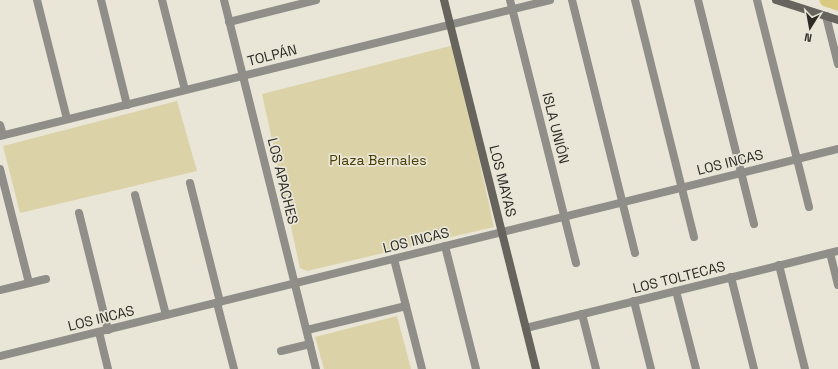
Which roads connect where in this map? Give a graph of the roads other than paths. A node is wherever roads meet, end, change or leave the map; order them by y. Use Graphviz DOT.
graph roads {
  1 [pos="37,0"];
  2 [pos="101,0"];
  3 [pos="162,0"];
  4 [pos="224,0"];
  5 [pos="316,0"];
  6 [pos="444,0"];
  7 [pos="510,0"];
  8 [pos="550,0"];
  9 [pos="572,0"];
  10 [pos="635,0"];
  11 [pos="698,0"];
  12 [pos="757,0"];
  13 [pos="776,0"];
  14 [pos="512,9"];
  15 [pos="826,16"];
  16 [pos="838,20"];
  17 [pos="229,22"];
  18 [pos="450,25"];
  19 [pos="838,64"];
  20 [pos="243,76"];
  21 [pos="184,90"];
  22 [pos="127,105"];
  23 [pos="67,119"];
  24 [pos="0,125"];
  25 [pos="1,136"];
  26 [pos="838,149"];
  27 [pos="797,159"];
  28 [pos="0,169"];
  29 [pos="741,173"];
  30 [pos="190,183"];
  31 [pos="682,188"];
  32 [pos="136,195"];
  33 [pos="622,202"];
  34 [pos="809,207"];
  35 [pos="79,212"];
  36 [pos="564,217"];
  37 [pos="754,224"];
  38 [pos="502,232"];
  39 [pos="694,237"];
  40 [pos="445,246"];
  41 [pos="834,252"];
  42 [pos="635,253"];
  43 [pos="394,259"];
  44 [pos="576,263"];
  45 [pos="779,265"];
  46 [pos="731,277"];
  47 [pos="46,279"];
  48 [pos="29,283"];
  49 [pos="295,284"];
  50 [pos="838,286"];
  51 [pos="0,290"];
  52 [pos="676,291"];
  53 [pos="634,301"];
  54 [pos="219,302"];
  55 [pos="406,306"];
  56 [pos="582,314"];
  57 [pos="166,315"];
  58 [pos="526,328"];
  59 [pos="108,330"];
  60 [pos="307,330"];
  61 [pos="99,332"];
  62 [pos="310,344"];
  63 [pos="280,351"];
  64 [pos="0,356"];
  65 [pos="108,369"];
  66 [pos="234,369"];
  67 [pos="316,369"];
  68 [pos="422,369"];
  69 [pos="476,369"];
  70 [pos="536,369"];
  71 [pos="596,369"];
  72 [pos="651,369"];
  73 [pos="696,369"];
  74 [pos="754,369"];
  75 [pos="805,369"];
  1 -- 23 [label="street"];
  2 -- 22 [label="street"];
  3 -- 21 [label="street"];
  4 -- 17 [label="street, LOS APACHES"];
  5 -- 17 [label="street"];
  6 -- 18 [label="street, LOS MAYAS"];
  7 -- 14 [label="street, ISLA UNIÓN"];
  8 -- 14 [label="street, TOLPÁN"];
  9 -- 33 [label="street"];
  10 -- 31 [label="street"];
  11 -- 29 [label="street"];
  12 -- 27 [label="street"];
  13 -- 15 [label="street"];
  14 -- 18 [label="street, TOLPÁN"];
  14 -- 36 [label="street, ISLA UNIÓN"];
  15 -- 16 [label="street"];
  15 -- 19 [label="street"];
  17 -- 20 [label="street, LOS APACHES"];
  18 -- 20 [label="street, TOLPÁN"];
  18 -- 38 [label="street, LOS MAYAS"];
  20 -- 21 [label="street, TOLPÁN"];
  20 -- 49 [label="street, LOS APACHES"];
  21 -- 22 [label="street, TOLPÁN"];
  22 -- 23 [label="street, TOLPÁN"];
  23 -- 25 [label="street, TOLPÁN"];
  24 -- 25 [label="street"];
  26 -- 27 [label="street, LOS INCAS"];
  27 -- 29 [label="street, LOS INCAS"];
  27 -- 34 [label="street"];
  28 -- 48 [label="street"];
  29 -- 31 [label="street, LOS INCAS"];
  29 -- 37 [label="street"];
  30 -- 54 [label="street"];
  31 -- 33 [label="street, LOS INCAS"];
  31 -- 39 [label="street"];
  32 -- 57 [label="street"];
  33 -- 36 [label="street, LOS INCAS"];
  33 -- 42 [label="street"];
  35 -- 59 [label="street"];
  36 -- 38 [label="street, LOS INCAS"];
  36 -- 44 [label="street, ISLA UNIÓN"];
  38 -- 40 [label="street, LOS INCAS"];
  38 -- 58 [label="street, LOS MAYAS"];
  40 -- 43 [label="street, LOS INCAS"];
  40 -- 69 [label="street"];
  41 -- 45 [label="street, LOS TOLTECAS"];
  41 -- 50 [label="street"];
  43 -- 49 [label="street, LOS INCAS"];
  43 -- 55 [label="street"];
  45 -- 46 [label="street, LOS TOLTECAS"];
  45 -- 75 [label="street"];
  46 -- 52 [label="street, LOS TOLTECAS"];
  46 -- 74 [label="street"];
  47 -- 48 [label="street"];
  48 -- 51 [label="street"];
  49 -- 54 [label="street, LOS INCAS"];
  49 -- 60 [label="street, LOS APACHES"];
  52 -- 53 [label="street, LOS TOLTECAS"];
  52 -- 73 [label="street"];
  53 -- 56 [label="street, LOS TOLTECAS"];
  53 -- 72 [label="street"];
  54 -- 57 [label="street, LOS INCAS"];
  54 -- 66 [label="street"];
  55 -- 60 [label="street"];
  55 -- 68 [label="street"];
  56 -- 58 [label="street, LOS TOLTECAS"];
  56 -- 71 [label="street"];
  57 -- 59 [label="street, LOS INCAS"];
  58 -- 70 [label="street, LOS MAYAS"];
  59 -- 61 [label="street, LOS INCAS"];
  60 -- 62 [label="street, LOS APACHES"];
  61 -- 64 [label="street, LOS INCAS"];
  61 -- 65 [label="street"];
  62 -- 63 [label="street"];
  62 -- 67 [label="street, LOS APACHES"];
}
